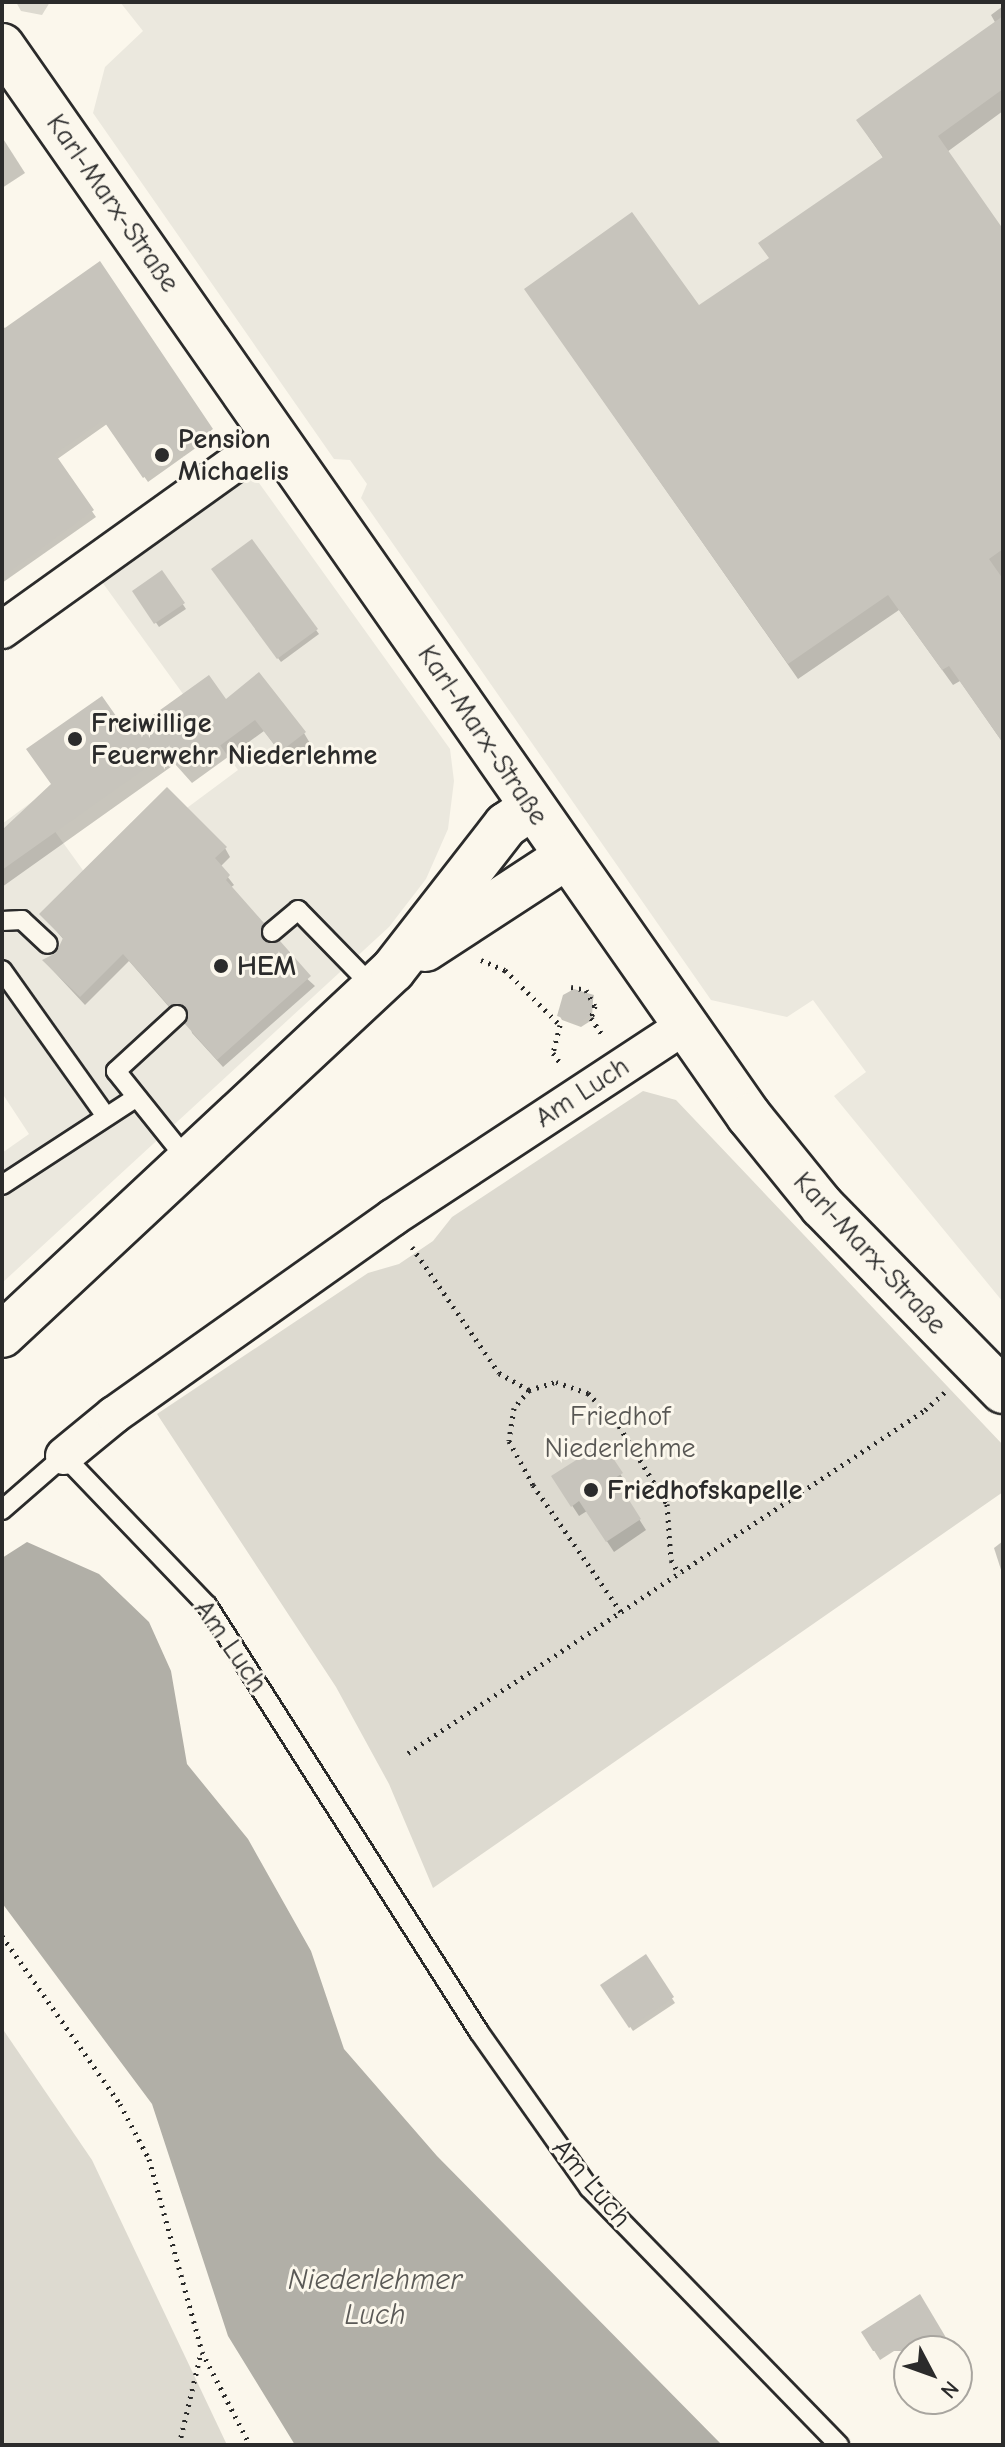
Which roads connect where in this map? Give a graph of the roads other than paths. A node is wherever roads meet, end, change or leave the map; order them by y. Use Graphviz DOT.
graph roads {
  1 [pos="2,46"];
  2 [pos="276,434"];
  3 [pos="2,630"];
  4 [pos="533,807"];
  5 [pos="566,857"];
  6 [pos="2,921"];
  7 [pos="272,932"];
  8 [pos="48,944"];
  9 [pos="2,970"];
  10 [pos="383,979"];
  11 [pos="177,1015"];
  12 [pos="683,1027"];
  13 [pos="134,1099"];
  14 [pos="105,1115"];
  15 [pos="188,1161"];
  16 [pos="2,1185"];
  17 [pos="2,1335"];
  18 [pos="989,1377"];
  19 [pos="64,1456"];
  20 [pos="2,1510"];
  21 [pos="839,2445"];
  1 -- 2 [label="street, Karl-Marx-Straße"];
  2 -- 3 [label="street"];
  2 -- 4 [label="street, Karl-Marx-Straße"];
  4 -- 5 [label="street, Karl-Marx-Straße"];
  4 -- 10 [label="street"];
  5 -- 10 [label="street"];
  5 -- 12 [label="street, Karl-Marx-Straße"];
  6 -- 8 [label="lane"];
  7 -- 10 [label="lane"];
  9 -- 14 [label="lane"];
  10 -- 15 [label="street"];
  11 -- 13 [label="lane"];
  12 -- 18 [label="street, Karl-Marx-Straße"];
  12 -- 19 [label="street, Am Luch"];
  13 -- 14 [label="lane"];
  13 -- 15 [label="lane"];
  14 -- 16 [label="lane"];
  15 -- 17 [label="street"];
  19 -- 20 [label="lane"];
  19 -- 21 [label="lane, Am Luch"];
}
